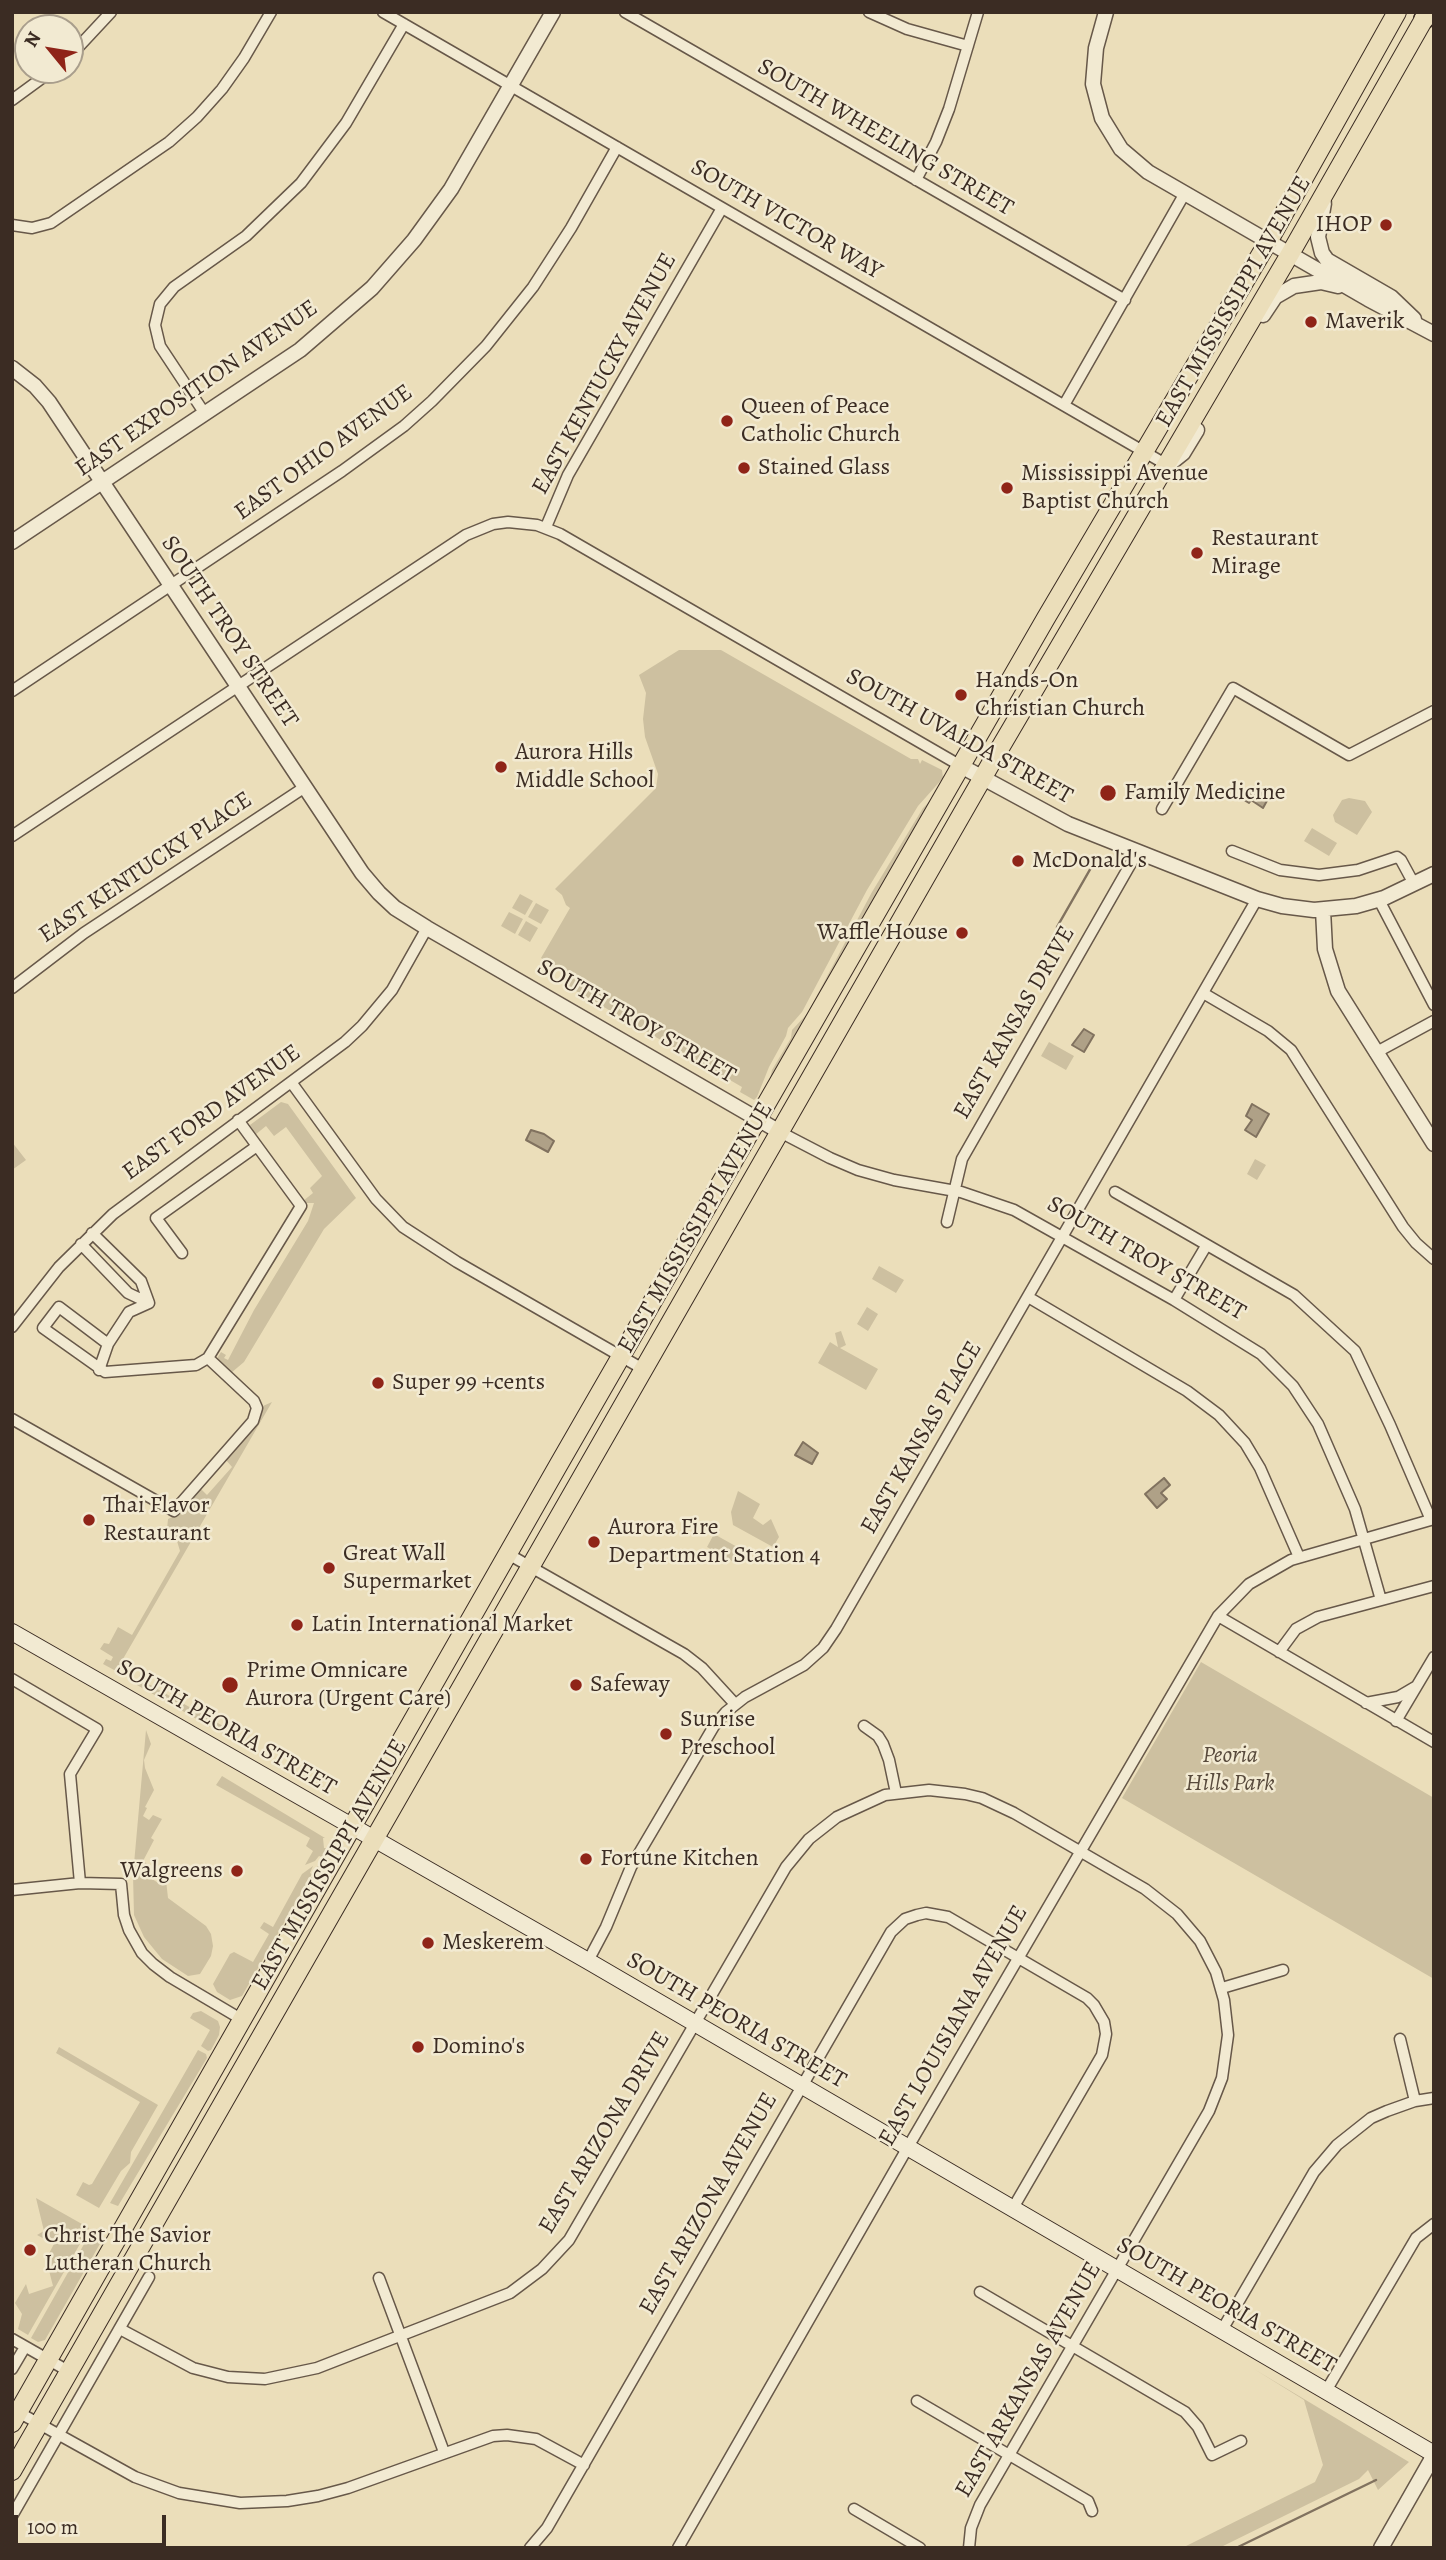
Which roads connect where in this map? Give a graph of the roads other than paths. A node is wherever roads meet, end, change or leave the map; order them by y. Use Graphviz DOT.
graph roads {
  1 [pos="111,12"];
  2 [pos="271,12"];
  3 [pos="383,12"];
  4 [pos="553,12"];
  5 [pos="625,12"];
  6 [pos="869,12"];
  7 [pos="978,12"];
  8 [pos="1106,12"];
  9 [pos="1397,12"];
  10 [pos="1427,14"];
  11 [pos="404,24"];
  12 [pos="84,41"];
  13 [pos="968,47"];
  14 [pos="34,84"];
  15 [pos="510,86"];
  16 [pos="12,100"];
  17 [pos="617,148"];
  18 [pos="916,180"];
  19 [pos="1329,187"];
  20 [pos="1185,193"];
  21 [pos="722,208"];
  22 [pos="12,225"];
  23 [pos="1268,242"];
  24 [pos="1290,254"];
  25 [pos="1362,295"];
  26 [pos="1125,300"];
  27 [pos="1429,332"];
  28 [pos="12,368"];
  29 [pos="1064,405"];
  30 [pos="205,414"];
  31 [pos="1144,453"];
  32 [pos="1167,466"];
  33 [pos="103,482"];
  34 [pos="545,527"];
  35 [pos="12,542"];
  36 [pos="171,585"];
  37 [pos="238,686"];
  38 [pos="12,691"];
  39 [pos="1434,711"];
  40 [pos="961,766"];
  41 [pos="982,779"];
  42 [pos="305,787"];
  43 [pos="1161,809"];
  44 [pos="12,836"];
  45 [pos="1138,851"];
  46 [pos="1232,851"];
  47 [pos="1434,874"];
  48 [pos="1414,884"];
  49 [pos="1257,899"];
  50 [pos="1379,900"];
  51 [pos="1323,909"];
  52 [pos="427,928"];
  53 [pos="12,988"];
  54 [pos="1203,993"];
  55 [pos="1434,1005"];
  56 [pos="1434,1021"];
  57 [pos="1375,1053"];
  58 [pos="290,1082"];
  59 [pos="758,1119"];
  60 [pos="238,1120"];
  61 [pos="780,1132"];
  62 [pos="1431,1135"];
  63 [pos="257,1146"];
  64 [pos="953,1190"];
  65 [pos="1115,1192"];
  66 [pos="947,1222"];
  67 [pos="92,1233"];
  68 [pos="1062,1236"];
  69 [pos="81,1244"];
  70 [pos="1206,1246"];
  71 [pos="182,1253"];
  72 [pos="1434,1259"];
  73 [pos="1028,1297"];
  74 [pos="1174,1300"];
  75 [pos="149,1303"];
  76 [pos="12,1327"];
  77 [pos="108,1344"];
  78 [pos="621,1356"];
  79 [pos="208,1358"];
  80 [pos="643,1369"];
  81 [pos="99,1370"];
  82 [pos="12,1419"];
  83 [pos="1432,1520"];
  84 [pos="1364,1539"];
  85 [pos="508,1553"];
  86 [pos="1300,1557"];
  87 [pos="530,1566"];
  88 [pos="1434,1586"];
  89 [pos="1381,1600"];
  90 [pos="1218,1616"];
  91 [pos="12,1632"];
  92 [pos="1279,1652"];
  93 [pos="1434,1657"];
  94 [pos="12,1679"];
  95 [pos="1417,1685"];
  96 [pos="1366,1703"];
  97 [pos="735,1704"];
  98 [pos="1396,1721"];
  99 [pos="864,1726"];
  100 [pos="1434,1742"];
  101 [pos="896,1793"];
  102 [pos="351,1826"];
  103 [pos="373,1839"];
  104 [pos="1081,1852"];
  105 [pos="80,1883"];
  106 [pos="12,1890"];
  107 [pos="1018,1958"];
  108 [pos="588,1961"];
  109 [pos="1283,1970"];
  110 [pos="1222,1988"];
  111 [pos="242,2019"];
  112 [pos="695,2023"];
  113 [pos="1400,2039"];
  114 [pos="802,2085"];
  115 [pos="1434,2098"];
  116 [pos="1415,2101"];
  117 [pos="214,2118"];
  118 [pos="908,2147"];
  119 [pos="1013,2208"];
  120 [pos="1434,2224"];
  121 [pos="1117,2269"];
  122 [pos="149,2277"];
  123 [pos="379,2278"];
  124 [pos="980,2292"];
  125 [pos="120,2329"];
  126 [pos="1222,2330"];
  127 [pos="400,2337"];
  128 [pos="12,2339"];
  129 [pos="1073,2346"];
  130 [pos="25,2347"];
  131 [pos="48,2360"];
  132 [pos="12,2369"];
  133 [pos="69,2372"];
  134 [pos="1326,2391"];
  135 [pos="917,2401"];
  136 [pos="15,2418"];
  137 [pos="39,2424"];
  138 [pos="58,2436"];
  139 [pos="1241,2441"];
  140 [pos="444,2452"];
  141 [pos="1434,2454"];
  142 [pos="1009,2455"];
  143 [pos="584,2465"];
  144 [pos="12,2471"];
  145 [pos="854,2509"];
  146 [pos="1092,2511"];
  147 [pos="12,2516"];
  148 [pos="530,2548"];
  149 [pos="678,2548"];
  150 [pos="920,2548"];
  151 [pos="969,2548"];
  152 [pos="1381,2548"];
  1 -- 12 [label="street"];
  2 -- 22 [label="street"];
  3 -- 11 [label="street, SOUTH VICTOR WAY"];
  4 -- 15 [label="street, EAST EXPOSITION AVENUE"];
  5 -- 18 [label="street, SOUTH WHEELING STREET"];
  6 -- 13 [label="street"];
  7 -- 13 [label="street"];
  8 -- 20 [label="street"];
  9 -- 23 [label="main road, EAST MISSISSIPPI AVENUE"];
  10 -- 19 [label="main road, EAST MISSISSIPPI AVENUE"];
  11 -- 15 [label="street, SOUTH VICTOR WAY"];
  11 -- 30 [label="street"];
  13 -- 18 [label="street"];
  14 -- 16 [label="street"];
  15 -- 17 [label="street, SOUTH VICTOR WAY"];
  15 -- 30 [label="street, EAST EXPOSITION AVENUE"];
  17 -- 21 [label="street, SOUTH VICTOR WAY"];
  17 -- 36 [label="street, EAST OHIO AVENUE"];
  18 -- 26 [label="street, SOUTH WHEELING STREET"];
  19 -- 24 [label="main road, EAST MISSISSIPPI AVENUE"];
  19 -- 27 [label="street"];
  20 -- 23 [label="street"];
  20 -- 26 [label="street"];
  21 -- 29 [label="street, SOUTH VICTOR WAY"];
  21 -- 34 [label="street, EAST KENTUCKY AVENUE"];
  23 -- 24 [label="street"];
  23 -- 31 [label="main road, EAST MISSISSIPPI AVENUE"];
  24 -- 25 [label="street"];
  24 -- 32 [label="main road, EAST MISSISSIPPI AVENUE"];
  25 -- 27 [label="street"];
  25 -- 32 [label="street"];
  26 -- 29 [label="street"];
  28 -- 33 [label="street, SOUTH TROY STREET"];
  29 -- 31 [label="street, SOUTH VICTOR WAY"];
  30 -- 33 [label="street, EAST EXPOSITION AVENUE"];
  31 -- 32 [label="street, SOUTH VICTOR WAY"];
  31 -- 40 [label="main road, EAST MISSISSIPPI AVENUE"];
  32 -- 41 [label="main road, EAST MISSISSIPPI AVENUE"];
  33 -- 35 [label="street, EAST EXPOSITION AVENUE"];
  33 -- 36 [label="street, SOUTH TROY STREET"];
  34 -- 37 [label="street, EAST KENTUCKY AVENUE"];
  34 -- 40 [label="street, SOUTH UVALDA STREET"];
  36 -- 37 [label="street, SOUTH TROY STREET"];
  36 -- 38 [label="street, EAST OHIO AVENUE"];
  37 -- 42 [label="street, SOUTH TROY STREET"];
  37 -- 44 [label="street, EAST KENTUCKY AVENUE"];
  39 -- 43 [label="street"];
  40 -- 41 [label="street, SOUTH UVALDA STREET"];
  40 -- 59 [label="main road, EAST MISSISSIPPI AVENUE"];
  41 -- 45 [label="street, SOUTH UVALDA STREET"];
  41 -- 61 [label="main road, EAST MISSISSIPPI AVENUE"];
  42 -- 52 [label="street, SOUTH TROY STREET"];
  42 -- 53 [label="street, EAST KENTUCKY PLACE"];
  45 -- 49 [label="street, SOUTH UVALDA STREET"];
  45 -- 64 [label="street, EAST KANSAS DRIVE"];
  46 -- 48 [label="street"];
  47 -- 48 [label="street, SOUTH UVALDA STREET"];
  48 -- 50 [label="street, SOUTH UVALDA STREET"];
  49 -- 51 [label="street, SOUTH UVALDA STREET"];
  49 -- 54 [label="street, EAST KANSAS PLACE"];
  50 -- 51 [label="street, SOUTH UVALDA STREET"];
  50 -- 55 [label="street"];
  51 -- 57 [label="street"];
  52 -- 58 [label="street, EAST FORD AVENUE"];
  52 -- 59 [label="street, SOUTH TROY STREET"];
  54 -- 68 [label="street, EAST KANSAS PLACE"];
  54 -- 72 [label="street"];
  56 -- 57 [label="street"];
  57 -- 62 [label="street"];
  58 -- 60 [label="street, EAST FORD AVENUE"];
  58 -- 78 [label="street"];
  59 -- 61 [label="street, SOUTH TROY STREET"];
  59 -- 78 [label="main road, EAST MISSISSIPPI AVENUE"];
  60 -- 63 [label="street"];
  60 -- 67 [label="street, EAST FORD AVENUE"];
  61 -- 64 [label="street, SOUTH TROY STREET"];
  61 -- 80 [label="main road, EAST MISSISSIPPI AVENUE"];
  63 -- 71 [label="street"];
  63 -- 79 [label="street"];
  64 -- 66 [label="street, EAST KANSAS DRIVE"];
  64 -- 68 [label="street, SOUTH TROY STREET"];
  65 -- 70 [label="street"];
  67 -- 69 [label="street, EAST FORD AVENUE"];
  67 -- 75 [label="street"];
  68 -- 73 [label="street, EAST KANSAS PLACE"];
  68 -- 74 [label="street, SOUTH TROY STREET"];
  69 -- 75 [label="street"];
  69 -- 76 [label="street, EAST FORD AVENUE"];
  70 -- 74 [label="street"];
  70 -- 83 [label="street"];
  73 -- 86 [label="street"];
  73 -- 97 [label="street, EAST KANSAS PLACE"];
  74 -- 84 [label="street, SOUTH TROY STREET"];
  75 -- 77 [label="street"];
  77 -- 81 [label="street"];
  77 -- 81 [label="street"];
  78 -- 80 [label="street"];
  78 -- 85 [label="main road, EAST MISSISSIPPI AVENUE"];
  79 -- 81 [label="street"];
  79 -- 82 [label="street"];
  80 -- 87 [label="main road, EAST MISSISSIPPI AVENUE"];
  83 -- 84 [label="street, EAST LOUISIANA AVENUE"];
  84 -- 86 [label="street, EAST LOUISIANA AVENUE"];
  84 -- 89 [label="street, SOUTH TROY STREET"];
  85 -- 87 [label="street"];
  85 -- 102 [label="main road, EAST MISSISSIPPI AVENUE"];
  86 -- 90 [label="street, EAST LOUISIANA AVENUE"];
  87 -- 97 [label="street"];
  87 -- 103 [label="main road, EAST MISSISSIPPI AVENUE"];
  88 -- 89 [label="street"];
  89 -- 92 [label="street"];
  90 -- 92 [label="street"];
  90 -- 104 [label="street, EAST LOUISIANA AVENUE"];
  91 -- 102 [label="main road, SOUTH PEORIA STREET"];
  92 -- 96 [label="street"];
  93 -- 95 [label="street"];
  94 -- 105 [label="street"];
  95 -- 96 [label="street"];
  95 -- 98 [label="street"];
  96 -- 98 [label="street"];
  97 -- 108 [label="street, EAST KANSAS PLACE"];
  98 -- 100 [label="street"];
  99 -- 101 [label="street"];
  101 -- 104 [label="street, EAST ARIZONA DRIVE"];
  101 -- 112 [label="street, EAST ARIZONA DRIVE"];
  102 -- 103 [label="main road, SOUTH PEORIA STREET"];
  102 -- 111 [label="main road, EAST MISSISSIPPI AVENUE"];
  103 -- 108 [label="main road, SOUTH PEORIA STREET"];
  103 -- 117 [label="main road, EAST MISSISSIPPI AVENUE"];
  104 -- 107 [label="street, EAST LOUISIANA AVENUE"];
  104 -- 110 [label="street, EAST ARIZONA DRIVE"];
  105 -- 106 [label="street"];
  105 -- 111 [label="street"];
  107 -- 114 [label="street, EAST ARIZONA AVENUE"];
  107 -- 118 [label="street, EAST LOUISIANA AVENUE"];
  107 -- 119 [label="street"];
  108 -- 112 [label="main road, SOUTH PEORIA STREET"];
  109 -- 110 [label="street"];
  110 -- 121 [label="street, EAST ARKANSAS AVENUE"];
  111 -- 117 [label="main road"];
  111 -- 131 [label="main road, EAST MISSISSIPPI AVENUE"];
  112 -- 114 [label="main road, SOUTH PEORIA STREET"];
  112 -- 127 [label="street, EAST ARIZONA DRIVE"];
  113 -- 116 [label="street"];
  114 -- 118 [label="main road, SOUTH PEORIA STREET"];
  114 -- 143 [label="street, EAST ARIZONA AVENUE"];
  115 -- 116 [label="street"];
  116 -- 126 [label="street"];
  117 -- 133 [label="main road, EAST MISSISSIPPI AVENUE"];
  118 -- 119 [label="main road, SOUTH PEORIA STREET"];
  118 -- 149 [label="street, EAST LOUISIANA AVENUE"];
  119 -- 121 [label="main road, SOUTH PEORIA STREET"];
  120 -- 134 [label="street"];
  121 -- 126 [label="main road, SOUTH PEORIA STREET"];
  121 -- 129 [label="street, EAST ARKANSAS AVENUE"];
  122 -- 125 [label="street"];
  123 -- 127 [label="street"];
  124 -- 129 [label="street"];
  125 -- 127 [label="street, EAST ARIZONA DRIVE"];
  125 -- 138 [label="street"];
  126 -- 134 [label="main road, SOUTH PEORIA STREET"];
  127 -- 140 [label="street"];
  128 -- 130 [label="street"];
  129 -- 139 [label="street"];
  129 -- 142 [label="street, EAST ARKANSAS AVENUE"];
  130 -- 131 [label="street"];
  130 -- 132 [label="street"];
  131 -- 133 [label="street"];
  131 -- 136 [label="main road, EAST MISSISSIPPI AVENUE"];
  133 -- 137 [label="main road, EAST MISSISSIPPI AVENUE"];
  134 -- 141 [label="main road, SOUTH PEORIA STREET"];
  135 -- 142 [label="street"];
  136 -- 137 [label="street"];
  137 -- 138 [label="street"];
  137 -- 144 [label="main road, EAST MISSISSIPPI AVENUE"];
  138 -- 140 [label="street"];
  138 -- 147 [label="street"];
  140 -- 143 [label="street"];
  141 -- 152 [label="street"];
  142 -- 146 [label="street"];
  142 -- 151 [label="street, EAST ARKANSAS AVENUE"];
  143 -- 148 [label="street, EAST ARIZONA AVENUE"];
  145 -- 150 [label="street"];
}
